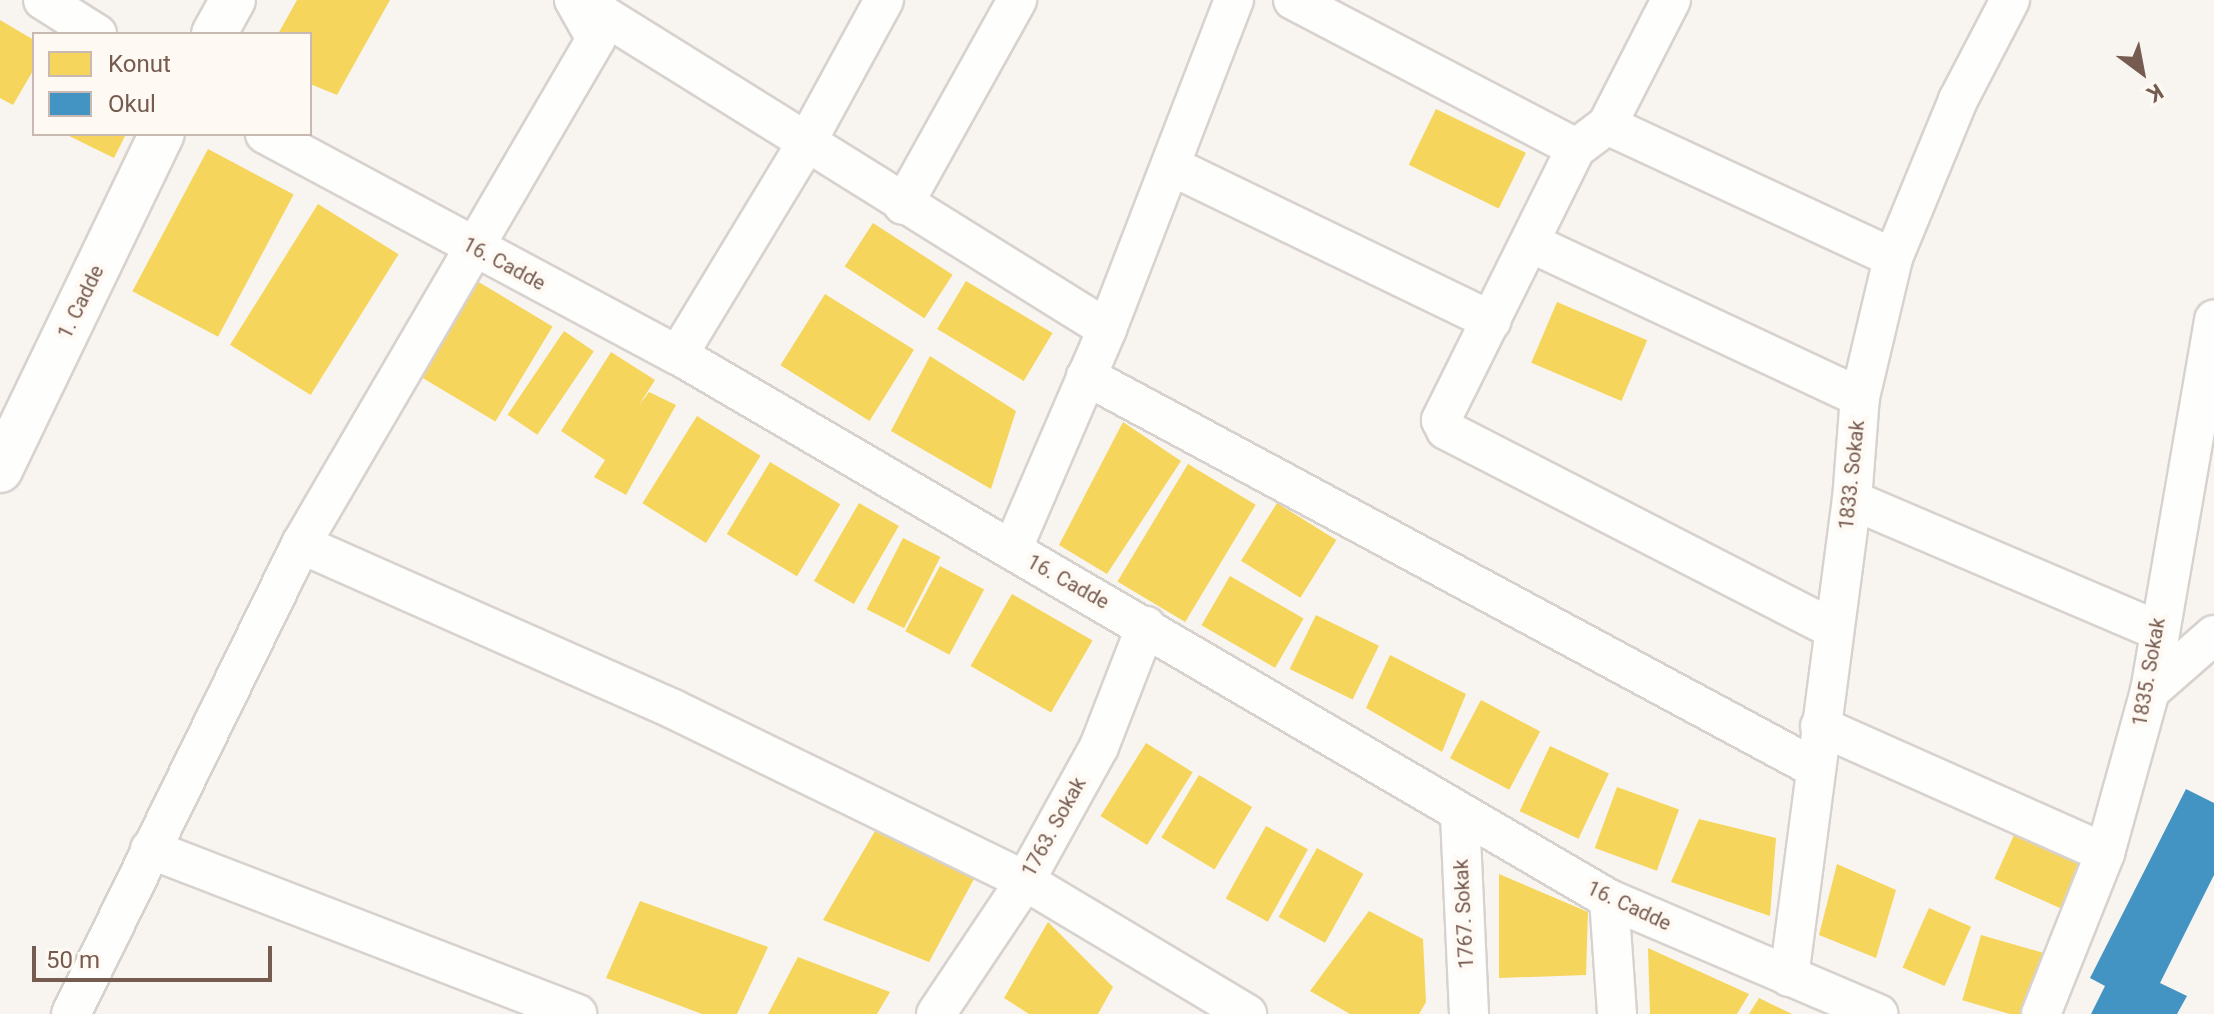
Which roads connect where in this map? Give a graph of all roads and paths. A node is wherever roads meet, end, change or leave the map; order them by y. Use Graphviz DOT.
graph roads {
  1 [pos="43,0"];
  2 [pos="233,0"];
  3 [pos="576,0"];
  4 [pos="884,0"];
  5 [pos="1017,0"];
  6 [pos="1234,0"];
  7 [pos="1293,0"];
  8 [pos="1671,0"];
  9 [pos="2010,0"];
  10 [pos="94,32"];
  11 [pos="215,32"];
  12 [pos="1607,125"];
  13 [pos="161,136"];
  14 [pos="269,136"];
  15 [pos="805,145"];
  16 [pos="1576,148"];
  17 [pos="1171,166"];
  18 [pos="903,205"];
  19 [pos="1533,244"];
  20 [pos="475,250"];
  21 [pos="1893,258"];
  22 [pos="2214,319"];
  23 [pos="1491,321"];
  24 [pos="1107,329"];
  25 [pos="678,355"];
  26 [pos="1086,376"];
  27 [pos="1860,397"];
  28 [pos="0,470"];
  29 [pos="1852,500"];
  30 [pos="301,544"];
  31 [pos="1012,550"];
  32 [pos="1146,626"];
  33 [pos="1831,628"];
  34 [pos="2157,630"];
  35 [pos="2214,635"];
  36 [pos="2150,691"];
  37 [pos="1820,726"];
  38 [pos="1813,767"];
  39 [pos="1460,815"];
  40 [pos="150,849"];
  41 [pos="2105,853"];
  42 [pos="1025,881"];
  43 [pos="1609,899"];
  44 [pos="1789,977"];
  45 [pos="71,1014"];
  46 [pos="577,1014"];
  47 [pos="936,1014"];
  48 [pos="1247,1014"];
  49 [pos="1469,1014"];
  50 [pos="1617,1014"];
  51 [pos="1879,1014"];
  52 [pos="2041,1014"];
  1 -- 10 [label="street"];
  2 -- 11 [label="street"];
  3 -- 15 [label="street"];
  3 -- 20 [label="street"];
  4 -- 15 [label="street"];
  5 -- 18 [label="street"];
  6 -- 17 [label="street"];
  7 -- 16 [label="street"];
  8 -- 12 [label="street"];
  9 -- 21 [label="street, 1833. Sokak"];
  12 -- 16 [label="street"];
  12 -- 21 [label="street"];
  13 -- 28 [label="street, 1. Cadde"];
  14 -- 20 [label="street, 16. Cadde"];
  15 -- 18 [label="street"];
  15 -- 25 [label="street"];
  16 -- 19 [label="street"];
  17 -- 23 [label="street"];
  17 -- 24 [label="street"];
  18 -- 24 [label="street"];
  19 -- 23 [label="street"];
  19 -- 27 [label="street"];
  20 -- 25 [label="street, 16. Cadde"];
  20 -- 30 [label="street"];
  21 -- 27 [label="street, 1833. Sokak"];
  22 -- 34 [label="street, 1835. Sokak"];
  23 -- 33 [label="street"];
  24 -- 26 [label="street"];
  25 -- 31 [label="street, 16. Cadde"];
  26 -- 31 [label="street"];
  26 -- 38 [label="street"];
  27 -- 29 [label="street, 1833. Sokak"];
  29 -- 33 [label="street, 1833. Sokak"];
  29 -- 34 [label="street"];
  30 -- 40 [label="street"];
  30 -- 42 [label="street"];
  31 -- 32 [label="street, 16. Cadde"];
  32 -- 39 [label="street, 16. Cadde"];
  32 -- 42 [label="street, 1763. Sokak"];
  33 -- 37 [label="street, 1833. Sokak"];
  34 -- 36 [label="street, 1835. Sokak"];
  35 -- 36 [label="street"];
  36 -- 41 [label="street, 1835. Sokak"];
  37 -- 38 [label="street, 1833. Sokak"];
  37 -- 41 [label="street"];
  38 -- 44 [label="street, 1833. Sokak"];
  39 -- 43 [label="street, 16. Cadde"];
  39 -- 49 [label="street, 1767. Sokak"];
  40 -- 45 [label="street"];
  40 -- 46 [label="street"];
  41 -- 52 [label="street, 1835. Sokak"];
  42 -- 47 [label="street, 1763. Sokak"];
  42 -- 48 [label="street"];
  43 -- 44 [label="street, 16. Cadde"];
  43 -- 50 [label="street"];
  44 -- 51 [label="street, 16. Cadde"];
}
